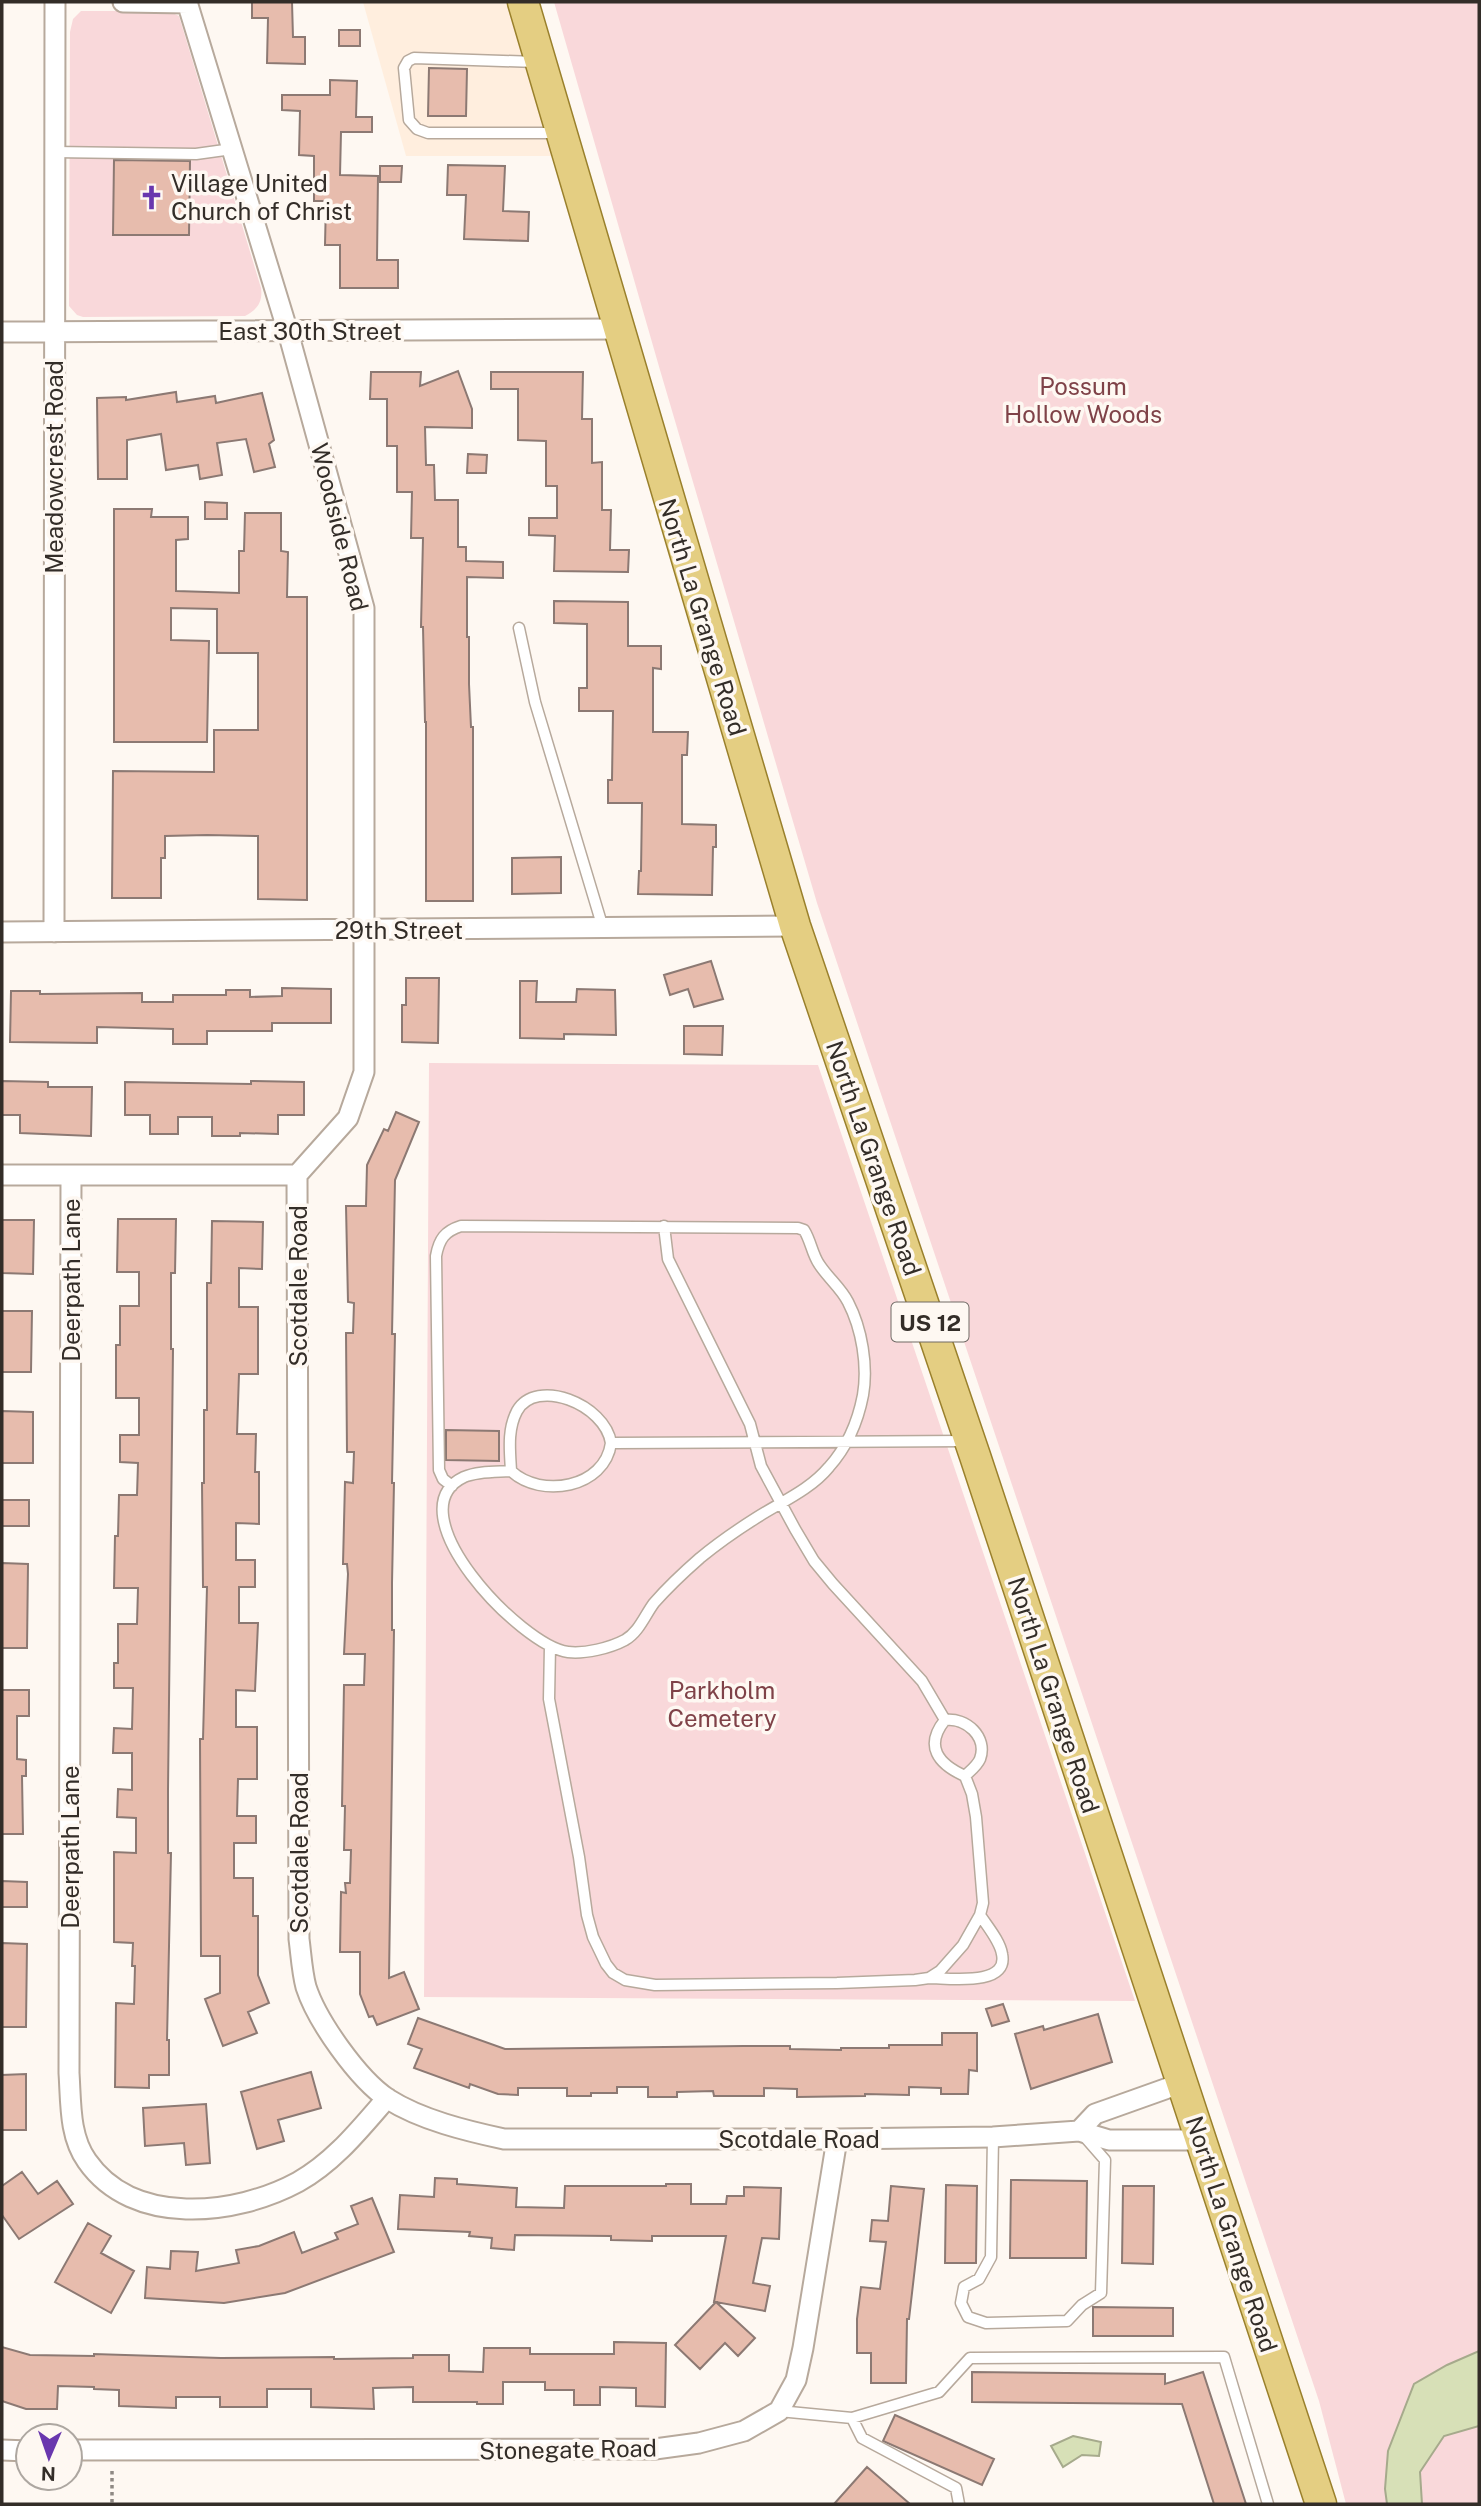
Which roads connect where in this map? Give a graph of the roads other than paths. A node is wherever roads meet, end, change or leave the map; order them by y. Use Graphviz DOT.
graph roads {
  1 [pos="55,2"];
  2 [pos="123,2"];
  3 [pos="187,2"];
  4 [pos="523,2"];
  5 [pos="540,62"];
  6 [pos="560,133"];
  7 [pos="232,149"];
  8 [pos="54,152"];
  9 [pos="617,329"];
  10 [pos="2,332"];
  11 [pos="54,332"];
  12 [pos="288,332"];
  13 [pos="519,628"];
  14 [pos="795,926"];
  15 [pos="603,928"];
  16 [pos="364,930"];
  17 [pos="2,932"];
  18 [pos="54,932"];
  19 [pos="2,1175"];
  20 [pos="297,1175"];
  21 [pos="71,1176"];
  22 [pos="664,1226"];
  23 [pos="970,1441"];
  24 [pos="754,1442"];
  25 [pos="847,1442"];
  26 [pos="611,1443"];
  27 [pos="511,1471"];
  28 [pos="452,1486"];
  29 [pos="781,1503"];
  30 [pos="551,1646"];
  31 [pos="945,1720"];
  32 [pos="965,1776"];
  33 [pos="980,1915"];
  34 [pos="929,1978"];
  35 [pos="1182,2083"];
  36 [pos="387,2098"];
  37 [pos="1079,2131"];
  38 [pos="993,2137"];
  39 [pos="837,2139"];
  40 [pos="1201,2140"];
  41 [pos="779,2411"];
  42 [pos="852,2418"];
  43 [pos="84,2450"];
  44 [pos="959,2504"];
  45 [pos="1268,2504"];
  46 [pos="1321,2504"];
  1 -- 8 [label="street, Meadowcrest Road"];
  2 -- 3 [label="street"];
  3 -- 7 [label="street, Woodside Road"];
  4 -- 5 [label="main road, North La Grange Road / US 12"];
  5 -- 6 [label="main road, North La Grange Road / US 12"];
  5 -- 6 [label="lane"];
  6 -- 9 [label="main road, North La Grange Road / US 12"];
  7 -- 8 [label="lane"];
  7 -- 12 [label="street, Woodside Road"];
  8 -- 11 [label="street, Meadowcrest Road"];
  9 -- 12 [label="street, East 30th Street"];
  9 -- 14 [label="main road, North La Grange Road / US 12"];
  10 -- 11 [label="street, East 30th Street"];
  11 -- 12 [label="street, East 30th Street"];
  11 -- 18 [label="street, Meadowcrest Road"];
  12 -- 16 [label="street, Woodside Road"];
  13 -- 15 [label="lane"];
  14 -- 15 [label="street, 29th Street"];
  14 -- 23 [label="main road, North La Grange Road / US 12"];
  15 -- 16 [label="street, 29th Street"];
  16 -- 18 [label="street, 29th Street"];
  16 -- 20 [label="street, Woodside Road"];
  17 -- 18 [label="street, 29th Street"];
  19 -- 21 [label="street, Scotdale Road"];
  20 -- 21 [label="street, Scotdale Road"];
  20 -- 36 [label="street, Scotdale Road"];
  21 -- 36 [label="street, Deerpath Lane"];
  22 -- 24 [label="lane"];
  22 -- 25 [label="lane"];
  22 -- 28 [label="lane"];
  23 -- 25 [label="lane"];
  23 -- 35 [label="main road, North La Grange Road / US 12"];
  24 -- 25 [label="lane"];
  24 -- 26 [label="lane"];
  24 -- 29 [label="lane"];
  25 -- 29 [label="lane"];
  26 -- 27 [label="lane"];
  26 -- 27 [label="lane"];
  27 -- 28 [label="lane"];
  28 -- 30 [label="lane"];
  29 -- 30 [label="lane"];
  29 -- 31 [label="lane"];
  30 -- 34 [label="lane"];
  31 -- 32 [label="lane"];
  31 -- 32 [label="lane"];
  32 -- 33 [label="lane"];
  33 -- 34 [label="lane"];
  33 -- 34 [label="lane"];
  35 -- 37 [label="street"];
  35 -- 40 [label="main road, North La Grange Road / US 12"];
  36 -- 39 [label="street, Scotdale Road"];
  37 -- 38 [label="street, Scotdale Road"];
  37 -- 38 [label="lane"];
  37 -- 40 [label="street, Scotdale Road"];
  38 -- 39 [label="street, Scotdale Road"];
  39 -- 41 [label="street"];
  40 -- 46 [label="main road, North La Grange Road / US 12"];
  41 -- 42 [label="lane"];
  41 -- 43 [label="street, Stonegate Road"];
  42 -- 44 [label="lane"];
  42 -- 45 [label="lane"];
}
